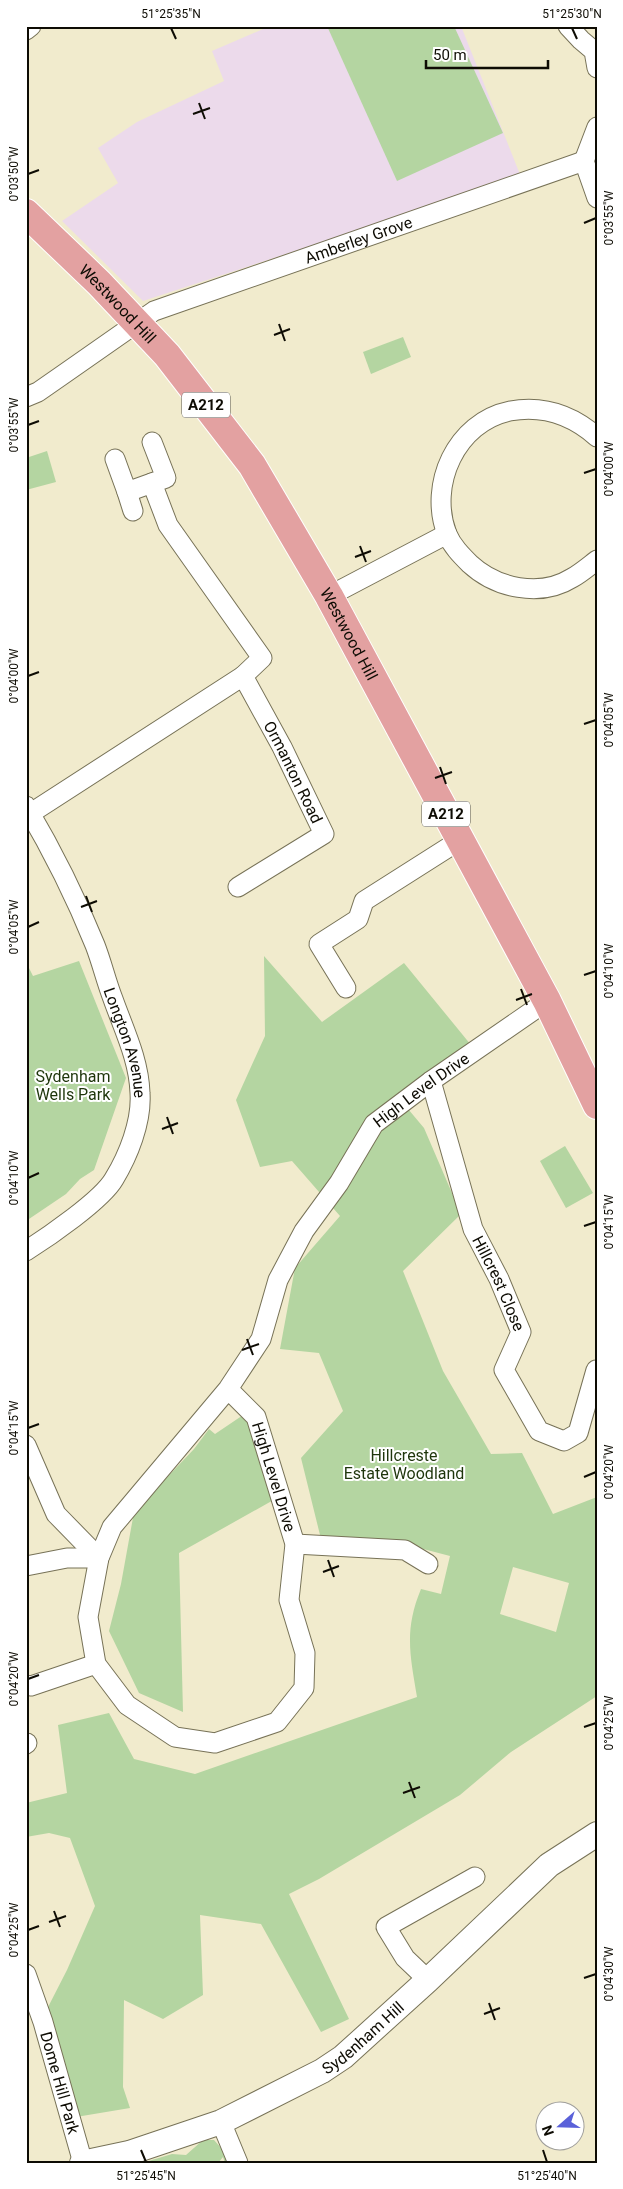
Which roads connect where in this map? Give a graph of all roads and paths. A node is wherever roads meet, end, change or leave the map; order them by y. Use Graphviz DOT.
graph roads {
  1 [pos="32,26"];
  2 [pos="568,26"];
  3 [pos="26,30"];
  4 [pos="596,56"];
  5 [pos="597,127"];
  6 [pos="584,161"];
  7 [pos="597,198"];
  8 [pos="26,213"];
  9 [pos="136,323"];
  10 [pos="26,397"];
  11 [pos="597,437"];
  12 [pos="152,442"];
  13 [pos="115,459"];
  14 [pos="152,483"];
  15 [pos="127,492"];
  16 [pos="133,511"];
  17 [pos="447,534"];
  18 [pos="597,560"];
  19 [pos="329,596"];
  20 [pos="243,676"];
  21 [pos="28,809"];
  22 [pos="460,840"];
  23 [pos="238,887"];
  24 [pos="346,988"];
  25 [pos="547,1001"];
  26 [pos="431,1081"];
  27 [pos="597,1105"];
  28 [pos="26,1251"];
  29 [pos="596,1370"];
  30 [pos="228,1389"];
  31 [pos="26,1445"];
  32 [pos="295,1544"];
  33 [pos="100,1558"];
  34 [pos="428,1564"];
  35 [pos="26,1566"];
  36 [pos="96,1664"];
  37 [pos="26,1685"];
  38 [pos="597,1834"];
  39 [pos="475,1877"];
  40 [pos="26,1974"];
  41 [pos="428,1980"];
  42 [pos="221,2122"];
  43 [pos="130,2158"];
  44 [pos="82,2163"];
  45 [pos="238,2163"];
  1 -- 3 [label="street"];
  2 -- 4 [label="street"];
  5 -- 6 [label="street"];
  6 -- 7 [label="street"];
  6 -- 9 [label="street, Amberley Grove"];
  8 -- 9 [label="main road, Westwood Hill / A212"];
  9 -- 10 [label="street, Amberley Grove"];
  9 -- 19 [label="main road, Westwood Hill / A212"];
  11 -- 17 [label="street"];
  12 -- 14 [label="street"];
  13 -- 15 [label="street"];
  14 -- 15 [label="street"];
  14 -- 20 [label="street"];
  15 -- 16 [label="street"];
  17 -- 18 [label="street"];
  17 -- 19 [label="street"];
  19 -- 22 [label="main road, Westwood Hill / A212"];
  20 -- 21 [label="street"];
  20 -- 23 [label="street, Ormanton Road"];
  21 -- 28 [label="street, Longton Avenue"];
  22 -- 24 [label="street"];
  22 -- 25 [label="main road, Westwood Hill / A212"];
  25 -- 26 [label="street, High Level Drive"];
  25 -- 27 [label="main road, Westwood Hill / A212"];
  26 -- 29 [label="street, Hillcrest Close"];
  26 -- 30 [label="street, High Level Drive"];
  30 -- 32 [label="street, High Level Drive"];
  30 -- 33 [label="street, High Level Drive"];
  31 -- 33 [label="street"];
  32 -- 34 [label="street"];
  32 -- 36 [label="street, High Level Drive"];
  33 -- 35 [label="street"];
  33 -- 36 [label="street, High Level Drive"];
  36 -- 37 [label="street"];
  38 -- 41 [label="street, Sydenham Hill"];
  39 -- 41 [label="street"];
  40 -- 44 [label="street, Dome Hill Park"];
  41 -- 42 [label="street, Sydenham Hill"];
  42 -- 43 [label="street, Sydenham Hill"];
  42 -- 45 [label="street"];
  43 -- 44 [label="street, Sydenham Hill"];
}
